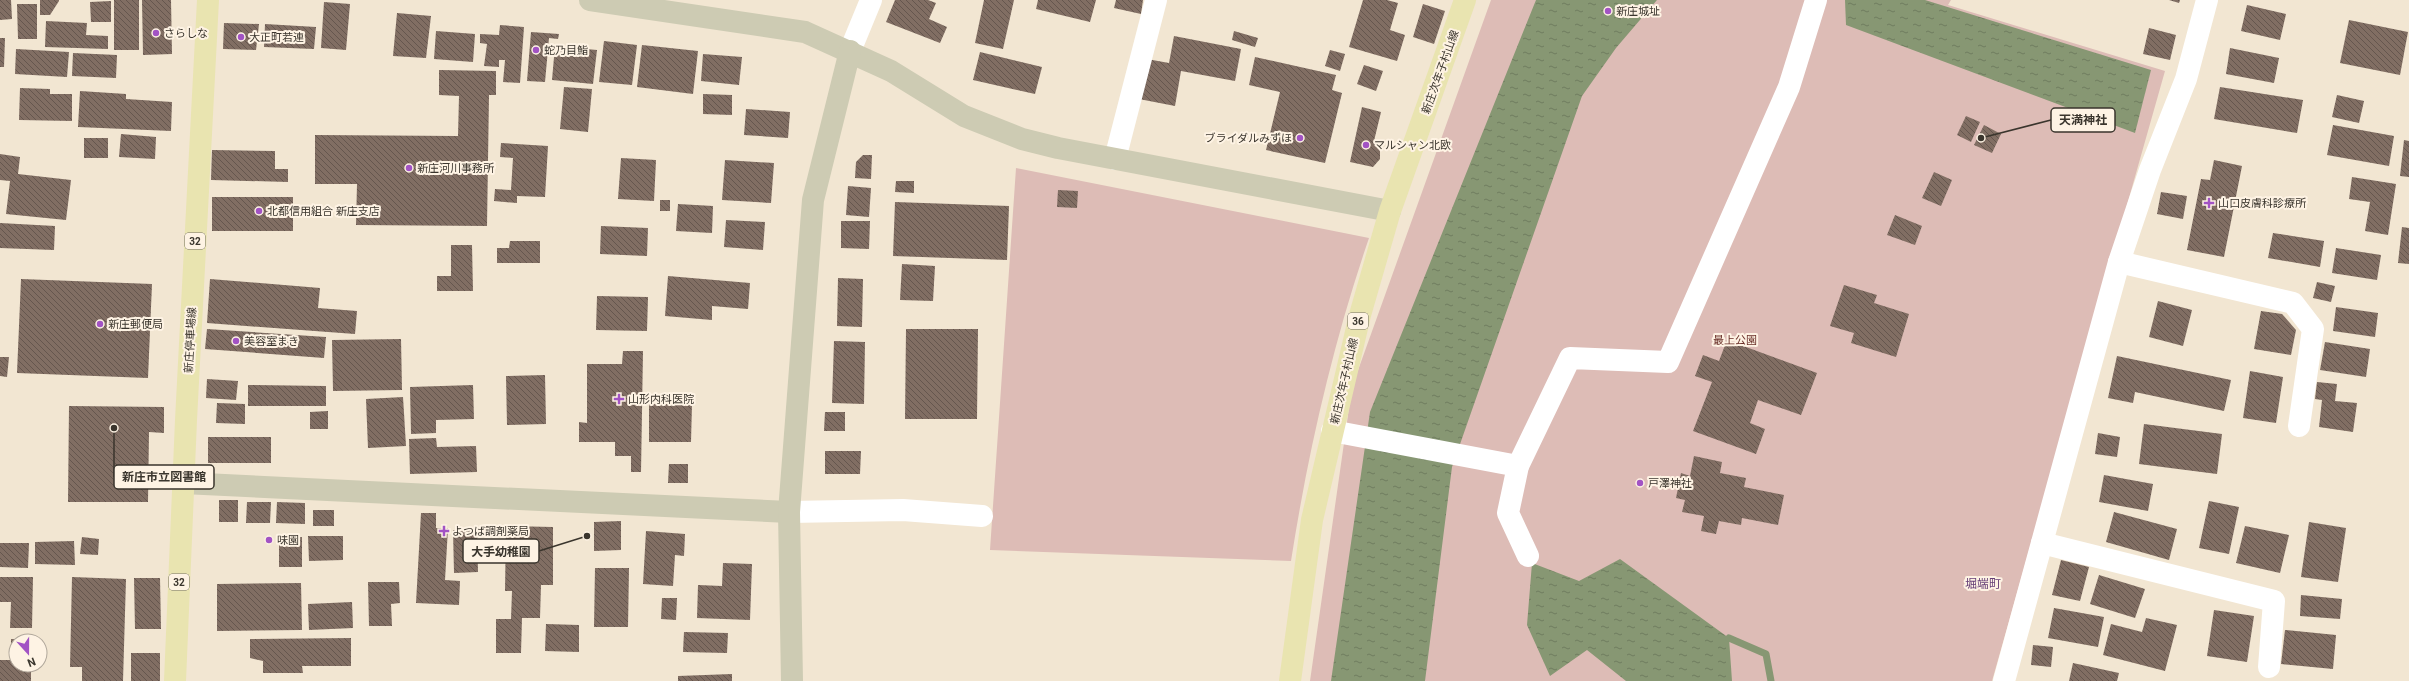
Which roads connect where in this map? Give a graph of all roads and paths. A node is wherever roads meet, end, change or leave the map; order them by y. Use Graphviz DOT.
graph roads {
  1 [pos="208,0"];
  2 [pos="590,0"];
  3 [pos="871,0"];
  4 [pos="1156,0"];
  5 [pos="1465,0"];
  6 [pos="1816,0"];
  7 [pos="2207,0"];
  8 [pos="850,51"];
  9 [pos="1116,159"];
  10 [pos="1390,211"];
  11 [pos="2119,262"];
  12 [pos="2299,426"];
  13 [pos="1332,432"];
  14 [pos="1518,466"];
  15 [pos="184,483"];
  16 [pos="790,512"];
  17 [pos="982,516"];
  18 [pos="2042,542"];
  19 [pos="1528,556"];
  20 [pos="2269,667"];
  21 [pos="175,681"];
  22 [pos="792,681"];
  23 [pos="1290,681"];
  24 [pos="2004,681"];
  1 -- 15 [label="main road, 新庄停車場線 / 32"];
  2 -- 8 [label="street"];
  3 -- 8 [label="street"];
  4 -- 9 [label="street"];
  5 -- 10 [label="main road, 新庄次年子村山線 / 36"];
  6 -- 14 [label="street"];
  7 -- 11 [label="street"];
  8 -- 9 [label="street"];
  8 -- 16 [label="street"];
  9 -- 10 [label="street"];
  10 -- 13 [label="main road, 新庄次年子村山線 / 36"];
  11 -- 12 [label="street"];
  11 -- 18 [label="street"];
  13 -- 14 [label="street"];
  13 -- 23 [label="main road, 新庄次年子村山線 / 36"];
  14 -- 19 [label="street"];
  15 -- 16 [label="street"];
  15 -- 21 [label="main road, 新庄停車場線 / 32"];
  16 -- 17 [label="street"];
  16 -- 22 [label="street"];
  18 -- 20 [label="street"];
  18 -- 24 [label="street"];
}
